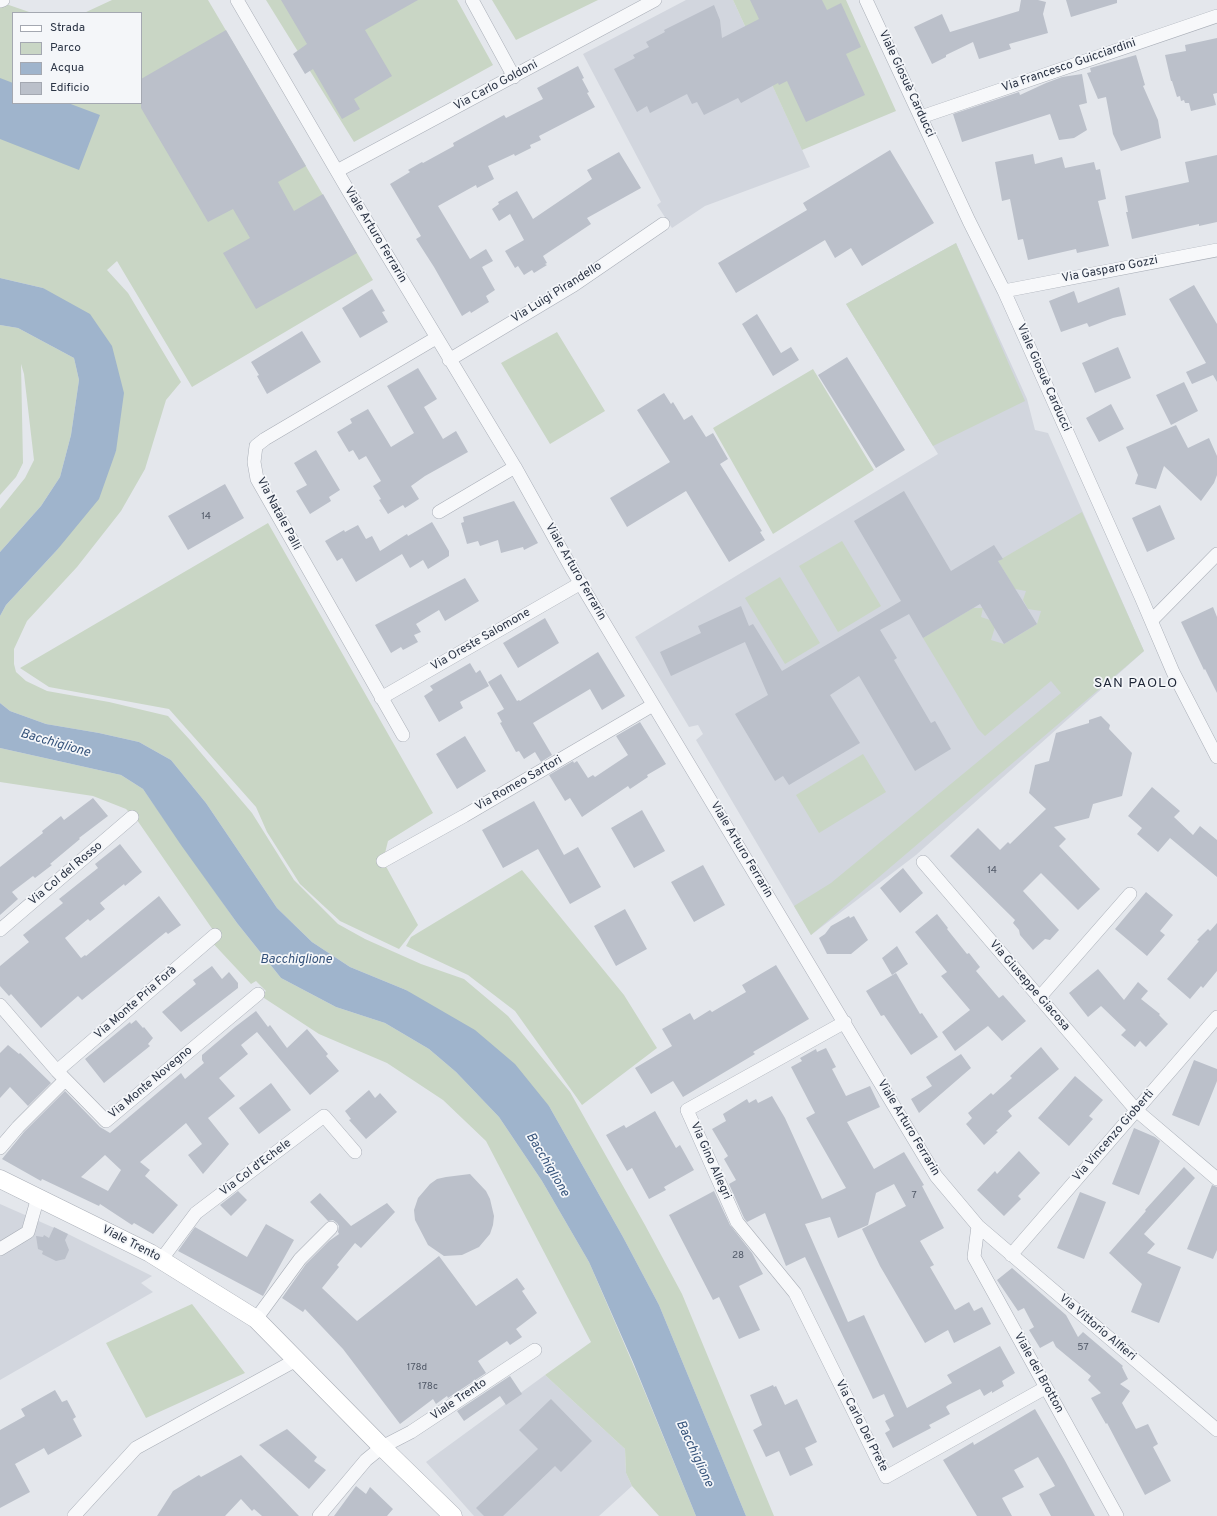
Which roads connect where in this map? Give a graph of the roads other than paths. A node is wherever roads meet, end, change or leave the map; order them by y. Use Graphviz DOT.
graph roads {
  1 [pos="237,0"];
  2 [pos="472,0"];
  3 [pos="655,0"];
  4 [pos="866,0"];
  5 [pos="1217,16"];
  6 [pos="514,76"];
  7 [pos="921,117"];
  8 [pos="337,171"];
  9 [pos="663,224"];
  10 [pos="1217,250"];
  11 [pos="1004,291"];
  12 [pos="436,338"];
  13 [pos="449,360"];
  14 [pos="515,467"];
  15 [pos="439,512"];
  16 [pos="1217,554"];
  17 [pos="581,583"];
  18 [pos="1152,620"];
  19 [pos="381,698"];
  20 [pos="653,705"];
  21 [pos="403,735"];
  22 [pos="1217,757"];
  23 [pos="132,817"];
  24 [pos="383,861"];
  25 [pos="923,862"];
  26 [pos="1130,894"];
  27 [pos="0,930"];
  28 [pos="215,935"];
  29 [pos="258,994"];
  30 [pos="1039,998"];
  31 [pos="0,1005"];
  32 [pos="1217,1017"];
  33 [pos="845,1022"];
  34 [pos="61,1075"];
  35 [pos="1136,1110"];
  36 [pos="0,1148"];
  37 [pos="355,1152"];
  38 [pos="0,1178"];
  39 [pos="1217,1179"];
  40 [pos="38,1197"];
  41 [pos="978,1226"];
  42 [pos="331,1228"];
  43 [pos="0,1249"];
  44 [pos="1011,1254"];
  45 [pos="161,1260"];
  46 [pos="784,1279"];
  47 [pos="256,1319"];
  48 [pos="535,1350"];
  49 [pos="296,1360"];
  50 [pos="1045,1388"];
  51 [pos="1217,1430"];
  52 [pos="382,1447"];
  53 [pos="74,1516"];
  54 [pos="319,1516"];
  55 [pos="453,1516"];
  56 [pos="1117,1516"];
  1 -- 8 [label="street, Viale Arturo Ferrarin"];
  2 -- 6 [label="street"];
  3 -- 6 [label="street, Via Carlo Goldoni"];
  4 -- 7 [label="street, Viale Giosuè Carducci"];
  5 -- 7 [label="street, Via Francesco Guicciardini"];
  6 -- 8 [label="street, Via Carlo Goldoni"];
  7 -- 11 [label="street, Viale Giosuè Carducci"];
  8 -- 12 [label="street, Viale Arturo Ferrarin"];
  9 -- 13 [label="street, Via Luigi Pirandello"];
  10 -- 11 [label="street, Via Gasparo Gozzi"];
  11 -- 18 [label="street, Viale Giosuè Carducci"];
  12 -- 13 [label="street, Viale Arturo Ferrarin"];
  12 -- 19 [label="street, Via Natale Palli"];
  13 -- 14 [label="street, Viale Arturo Ferrarin"];
  14 -- 15 [label="street"];
  14 -- 17 [label="street, Viale Arturo Ferrarin"];
  16 -- 18 [label="street"];
  17 -- 19 [label="street, Via Oreste Salomone"];
  17 -- 20 [label="street, Viale Arturo Ferrarin"];
  18 -- 22 [label="street, Viale Giosuè Carducci"];
  19 -- 21 [label="street"];
  20 -- 24 [label="street, Via Romeo Sartori"];
  20 -- 33 [label="street, Viale Arturo Ferrarin"];
  23 -- 27 [label="street, Via Col del Rosso"];
  25 -- 30 [label="street, Via Giuseppe Giacosa"];
  26 -- 30 [label="street"];
  28 -- 34 [label="street, Via Monte Pria Forà"];
  29 -- 34 [label="street, Via Monte Novegno"];
  30 -- 35 [label="street, Via Giuseppe Giacosa"];
  31 -- 34 [label="street"];
  32 -- 35 [label="street, Via Vincenzo Gioberti"];
  33 -- 41 [label="street, Viale Arturo Ferrarin"];
  33 -- 46 [label="street, Via Gino Allegri"];
  34 -- 36 [label="street"];
  35 -- 39 [label="street, Via Giuseppe Giacosa"];
  35 -- 44 [label="street, Via Vincenzo Gioberti"];
  37 -- 45 [label="street, Via Col d'Echele"];
  38 -- 40 [label="main road, Viale Trento"];
  40 -- 43 [label="street"];
  40 -- 45 [label="main road, Viale Trento"];
  41 -- 44 [label="street, Via Vittorio Alfieri"];
  41 -- 50 [label="street, Viale del Brotton"];
  42 -- 47 [label="street"];
  44 -- 51 [label="street, Via Vittorio Alfieri"];
  45 -- 47 [label="main road, Viale Trento"];
  46 -- 50 [label="street, Via Carlo Del Prete"];
  47 -- 49 [label="main road, Viale Trento"];
  48 -- 52 [label="street, Viale Trento"];
  49 -- 52 [label="main road, Viale Trento"];
  49 -- 53 [label="street"];
  50 -- 56 [label="street, Viale del Brotton"];
  52 -- 54 [label="street"];
  52 -- 55 [label="main road, Viale Trento"];
}
